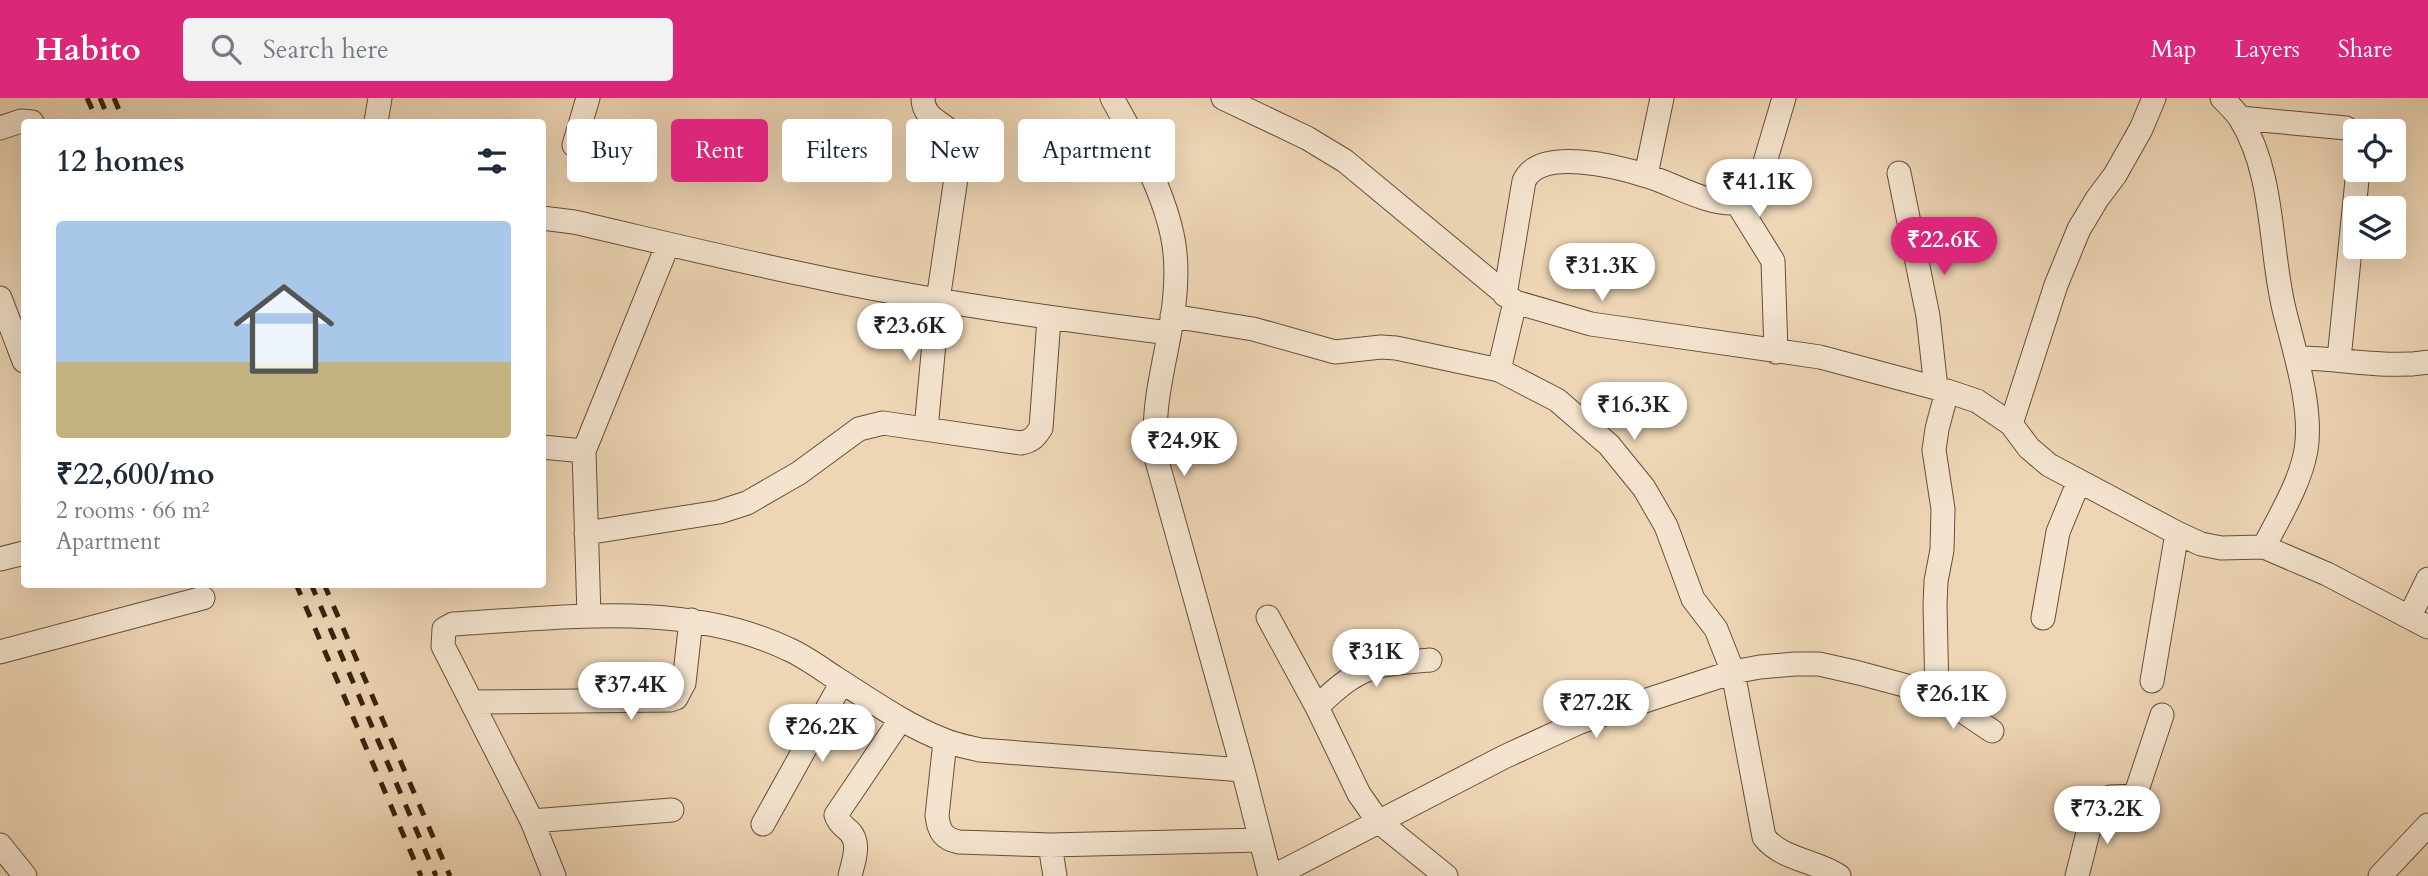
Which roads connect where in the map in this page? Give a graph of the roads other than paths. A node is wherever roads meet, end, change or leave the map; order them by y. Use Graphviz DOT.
graph roads {
  1 [pos="380,98"];
  2 [pos="589,98"];
  3 [pos="923,98"];
  4 [pos="1112,98"];
  5 [pos="1223,98"];
  6 [pos="1662,98"];
  7 [pos="1784,98"];
  8 [pos="2154,98"];
  9 [pos="2222,98"];
  10 [pos="1262,106"];
  11 [pos="2239,118"];
  12 [pos="376,119"];
  13 [pos="582,119"];
  14 [pos="21,121"];
  15 [pos="0,128"];
  16 [pos="2343,128"];
  17 [pos="1899,173"];
  18 [pos="1646,175"];
  19 [pos="2357,182"];
  20 [pos="1737,203"];
  21 [pos="546,218"];
  22 [pos="668,244"];
  23 [pos="0,298"];
  24 [pos="1510,299"];
  25 [pos="938,300"];
  26 [pos="1049,318"];
  27 [pos="1171,325"];
  28 [pos="1776,352"];
  29 [pos="21,353"];
  30 [pos="2298,358"];
  31 [pos="2339,359"];
  32 [pos="2428,362"];
  33 [pos="1499,370"];
  34 [pos="1941,390"];
  35 [pos="2011,424"];
  36 [pos="926,429"];
  37 [pos="546,447"];
  38 [pos="583,451"];
  39 [pos="2079,481"];
  40 [pos="586,533"];
  41 [pos="2177,533"];
  42 [pos="2264,547"];
  43 [pos="21,554"];
  44 [pos="0,559"];
  45 [pos="2428,579"];
  46 [pos="203,598"];
  47 [pos="589,616"];
  48 [pos="1268,617"];
  49 [pos="2043,618"];
  50 [pos="691,620"];
  51 [pos="2419,622"];
  52 [pos="0,652"];
  53 [pos="1430,660"];
  54 [pos="1733,672"];
  55 [pos="2152,681"];
  56 [pos="842,682"];
  57 [pos="1937,694"];
  58 [pos="474,702"];
  59 [pos="1317,707"];
  60 [pos="2162,715"];
  61 [pos="901,719"];
  62 [pos="1992,731"];
  63 [pos="945,741"];
  64 [pos="1243,770"];
  65 [pos="672,810"];
  66 [pos="532,821"];
  67 [pos="1378,821"];
  68 [pos="763,824"];
  69 [pos="2428,825"];
  70 [pos="1261,841"];
  71 [pos="0,845"];
  72 [pos="1050,845"];
  73 [pos="25,876"];
  74 [pos="555,876"];
  75 [pos="850,876"];
  76 [pos="1055,876"];
  77 [pos="1272,876"];
  78 [pos="1446,876"];
  79 [pos="1839,876"];
  80 [pos="2077,876"];
  81 [pos="2380,876"];
  1 -- 12 [label="street"];
  2 -- 13 [label="street"];
  3 -- 25 [label="street"];
  4 -- 27 [label="street"];
  5 -- 10 [label="street"];
  6 -- 18 [label="street"];
  7 -- 20 [label="street"];
  8 -- 35 [label="street"];
  9 -- 11 [label="street"];
  10 -- 24 [label="street"];
  11 -- 16 [label="street"];
  11 -- 30 [label="street"];
  14 -- 15 [label="street"];
  17 -- 34 [label="street"];
  18 -- 20 [label="street"];
  18 -- 24 [label="street"];
  19 -- 31 [label="street"];
  20 -- 28 [label="street"];
  21 -- 22 [label="street"];
  22 -- 25 [label="street"];
  22 -- 38 [label="street"];
  23 -- 29 [label="street"];
  24 -- 28 [label="street"];
  24 -- 33 [label="street"];
  25 -- 26 [label="street"];
  25 -- 36 [label="street"];
  26 -- 27 [label="street"];
  26 -- 36 [label="street"];
  27 -- 33 [label="street"];
  27 -- 64 [label="street"];
  28 -- 34 [label="street"];
  30 -- 31 [label="street"];
  30 -- 42 [label="street"];
  31 -- 32 [label="street"];
  33 -- 54 [label="street"];
  34 -- 35 [label="street"];
  34 -- 57 [label="street"];
  35 -- 39 [label="street"];
  36 -- 40 [label="street"];
  37 -- 38 [label="street"];
  38 -- 40 [label="street"];
  39 -- 41 [label="street"];
  39 -- 49 [label="street"];
  40 -- 47 [label="street"];
  41 -- 42 [label="street"];
  41 -- 55 [label="street"];
  42 -- 51 [label="street"];
  43 -- 44 [label="street"];
  45 -- 51 [label="street"];
  46 -- 52 [label="street"];
  47 -- 50 [label="street"];
  47 -- 58 [label="street"];
  48 -- 59 [label="street"];
  50 -- 56 [label="street"];
  50 -- 58 [label="street"];
  53 -- 59 [label="street"];
  54 -- 57 [label="street"];
  54 -- 67 [label="street"];
  54 -- 79 [label="street"];
  56 -- 61 [label="street"];
  56 -- 68 [label="street"];
  57 -- 62 [label="street"];
  58 -- 66 [label="street"];
  59 -- 67 [label="street"];
  60 -- 80 [label="street"];
  61 -- 63 [label="street"];
  61 -- 75 [label="street"];
  63 -- 64 [label="street"];
  63 -- 72 [label="street"];
  64 -- 70 [label="street"];
  65 -- 66 [label="street"];
  66 -- 74 [label="street"];
  67 -- 77 [label="street"];
  67 -- 78 [label="street"];
  69 -- 81 [label="street"];
  70 -- 72 [label="street"];
  70 -- 77 [label="street"];
  71 -- 73 [label="street"];
  72 -- 76 [label="street"];
}
